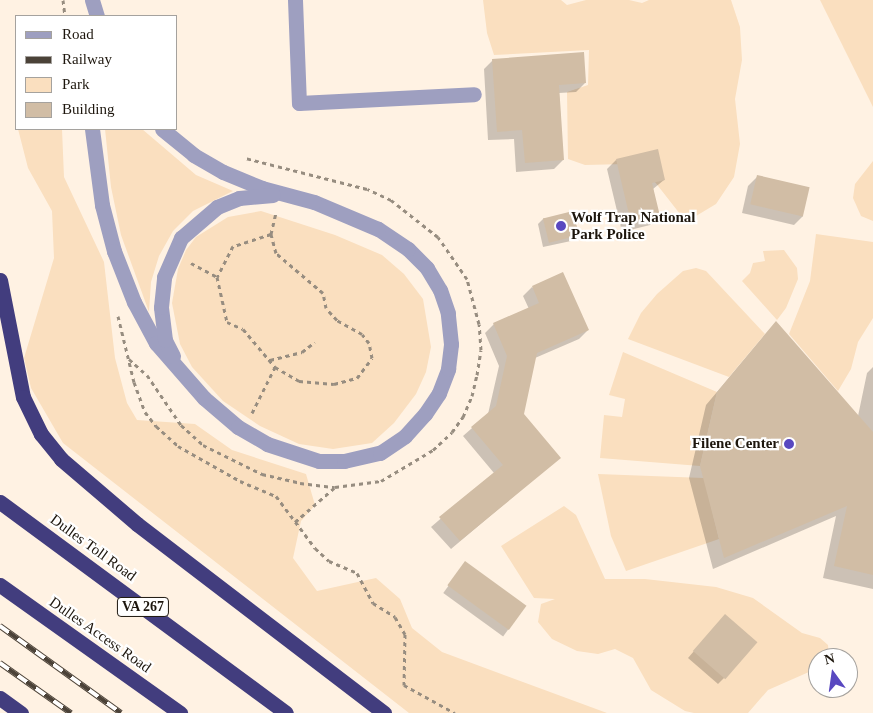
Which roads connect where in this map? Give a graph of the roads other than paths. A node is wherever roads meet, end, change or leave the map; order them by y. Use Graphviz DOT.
graph roads {
  1 [pos="87,0"];
  2 [pos="92,0"];
  3 [pos="295,0"];
  4 [pos="87,15"];
  5 [pos="97,15"];
  6 [pos="474,94"];
  7 [pos="92,130"];
  8 [pos="163,130"];
  9 [pos="288,195"];
  10 [pos="0,280"];
  11 [pos="180,371"];
  12 [pos="0,502"];
  13 [pos="0,586"];
  14 [pos="0,698"];
  15 [pos="21,713"];
  16 [pos="180,713"];
  17 [pos="286,713"];
  18 [pos="384,713"];
  1 -- 4 [label="lane"];
  2 -- 5 [label="lane"];
  3 -- 6 [label="lane"];
  7 -- 11 [label="lane"];
  8 -- 9 [label="lane"];
  9 -- 11 [label="lane"];
  9 -- 11 [label="lane"];
  10 -- 18 [label="highway"];
  12 -- 17 [label="highway, Dulles Toll Road / VA 267"];
  13 -- 16 [label="highway, Dulles Access Road"];
  14 -- 15 [label="highway"];
}
